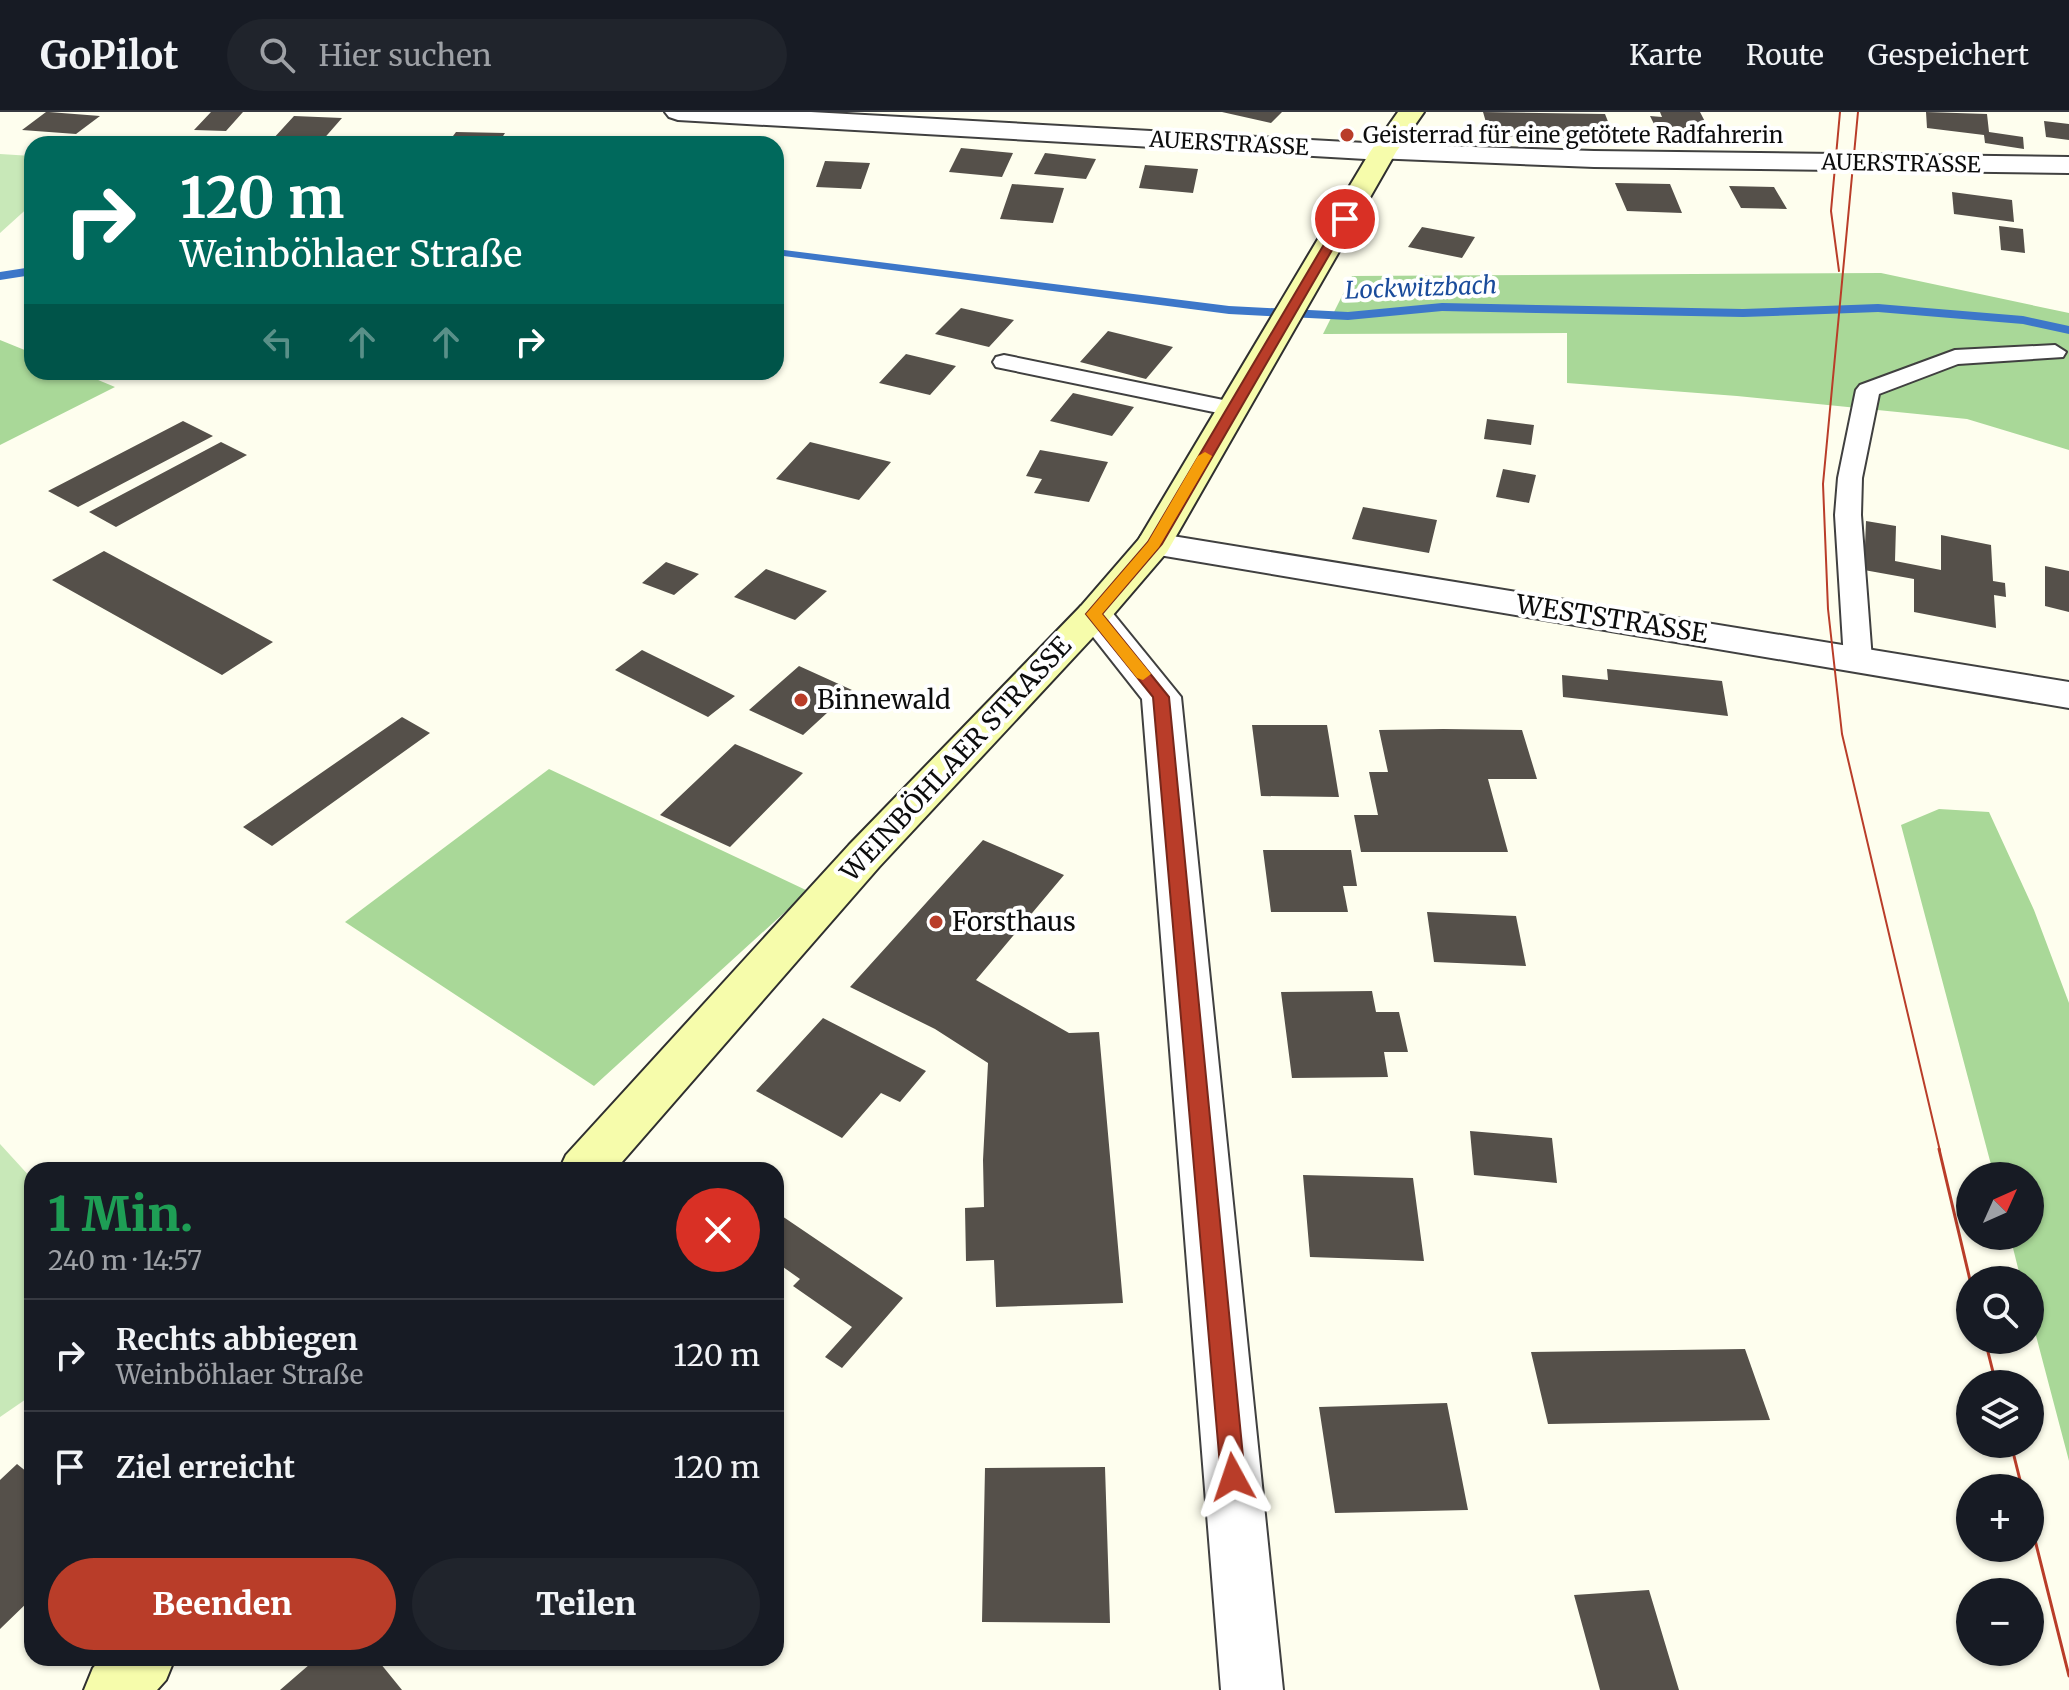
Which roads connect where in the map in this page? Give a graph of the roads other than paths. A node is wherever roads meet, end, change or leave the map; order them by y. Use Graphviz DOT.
graph roads {
  1 [pos="678,112"];
  2 [pos="1411,112"];
  3 [pos="1383,152"];
  4 [pos="2069,165"];
  5 [pos="2055,352"];
  6 [pos="1004,362"];
  7 [pos="1233,409"];
  8 [pos="1154,544"];
  9 [pos="1094,614"];
  10 [pos="1858,660"];
  11 [pos="2069,695"];
  12 [pos="591,1162"];
  13 [pos="137,1666"];
  14 [pos="115,1690"];
  15 [pos="1252,1690"];
  1 -- 3 [label="street, AUERSTRASSE"];
  2 -- 3 [label="main road, WEINBÖHLAER STRASSE"];
  3 -- 4 [label="street, AUERSTRASSE"];
  3 -- 7 [label="main road, WEINBÖHLAER STRASSE"];
  5 -- 10 [label="lane"];
  6 -- 7 [label="lane"];
  7 -- 8 [label="main road, WEINBÖHLAER STRASSE"];
  8 -- 9 [label="main road, WEINBÖHLAER STRASSE"];
  8 -- 10 [label="street, WESTSTRASSE"];
  9 -- 12 [label="main road, WEINBÖHLAER STRASSE"];
  9 -- 15 [label="street"];
  10 -- 11 [label="street, WESTSTRASSE"];
  13 -- 14 [label="main road"];
}
